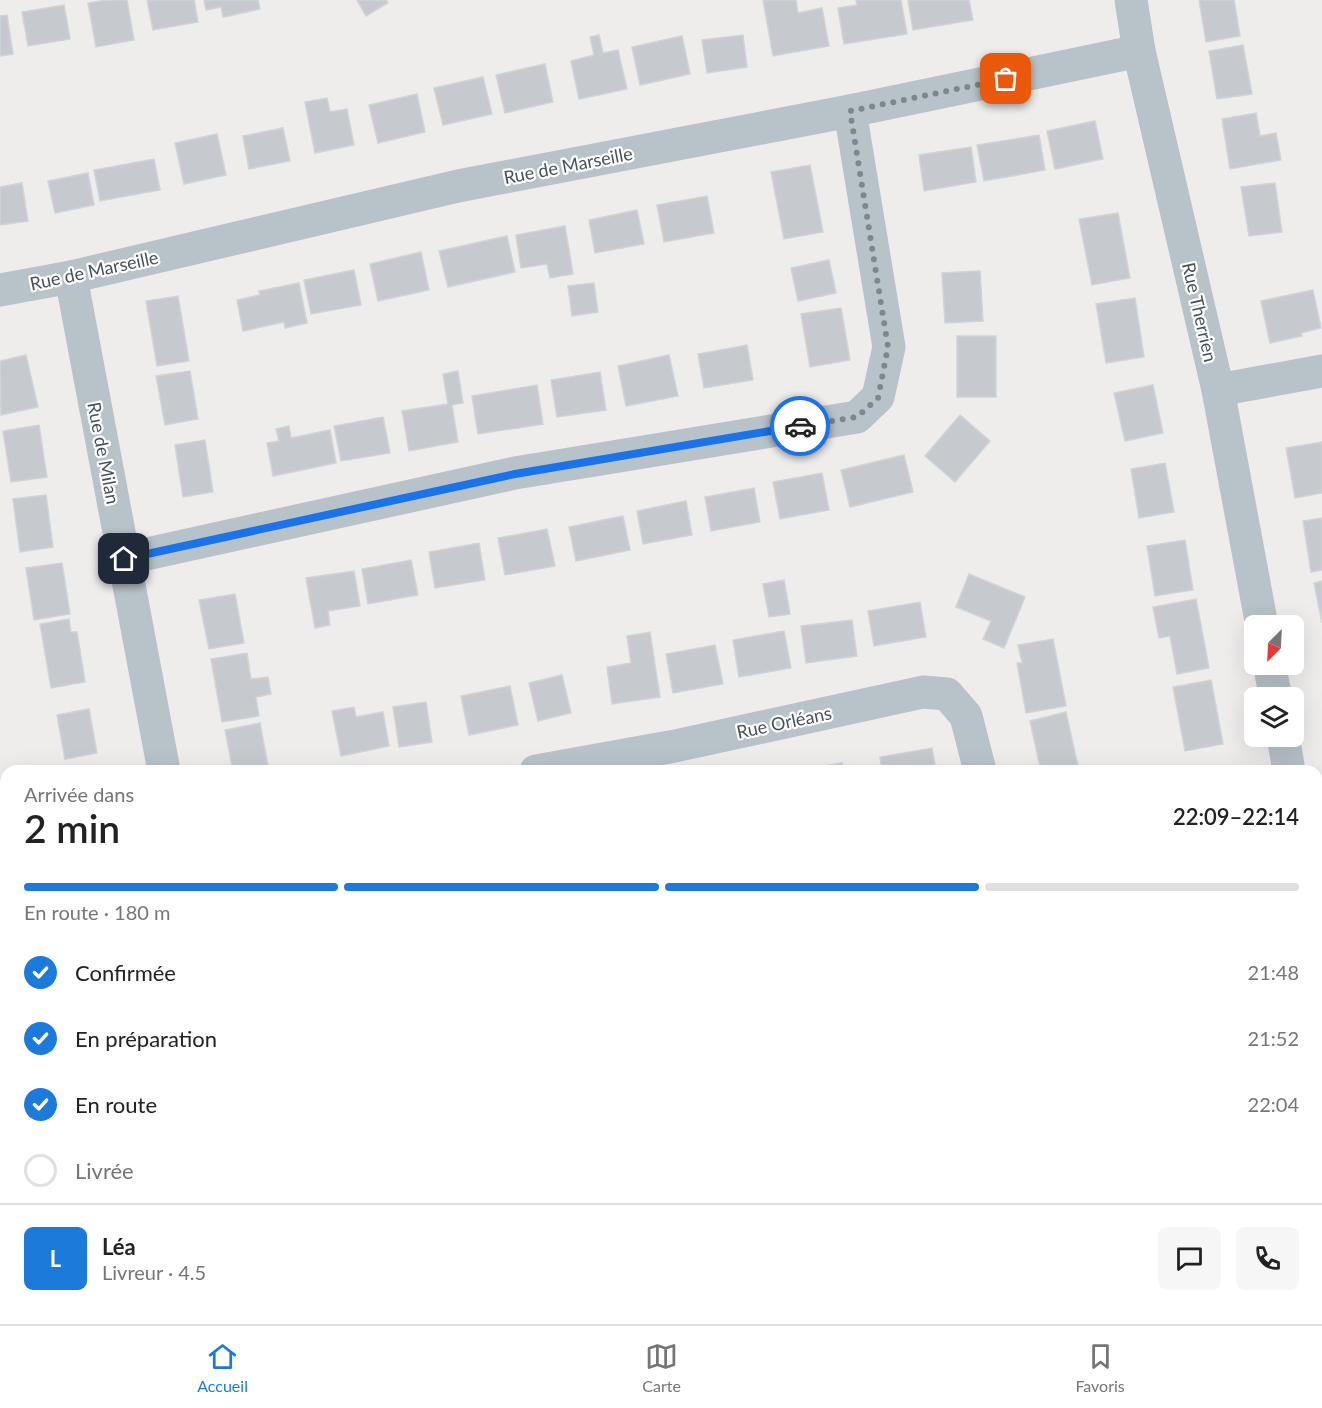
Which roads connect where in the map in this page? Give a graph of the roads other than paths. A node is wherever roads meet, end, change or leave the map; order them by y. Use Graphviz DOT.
graph roads {
  1 [pos="1131,0"];
  2 [pos="1139,51"];
  3 [pos="850,111"];
  4 [pos="71,277"];
  5 [pos="0,290"];
  6 [pos="1322,371"];
  7 [pos="1218,390"];
  8 [pos="124,559"];
  9 [pos="1260,615"];
  10 [pos="1285,747"];
  11 [pos="678,758"];
  12 [pos="163,765"];
  13 [pos="602,765"];
  14 [pos="978,765"];
  15 [pos="1288,765"];
  1 -- 2 [label="street, Rue Therrien"];
  2 -- 3 [label="street, Rue de Marseille"];
  2 -- 7 [label="street, Rue Therrien"];
  3 -- 4 [label="street, Rue de Marseille"];
  3 -- 8 [label="street"];
  4 -- 5 [label="street, Rue de Marseille"];
  4 -- 8 [label="street, Rue de Milan"];
  6 -- 7 [label="street"];
  7 -- 9 [label="street, Rue Therrien"];
  8 -- 12 [label="street, Rue de Milan"];
  10 -- 15 [label="street"];
  11 -- 13 [label="street, Rue Orléans"];
  11 -- 14 [label="street, Rue Orléans"];
}
